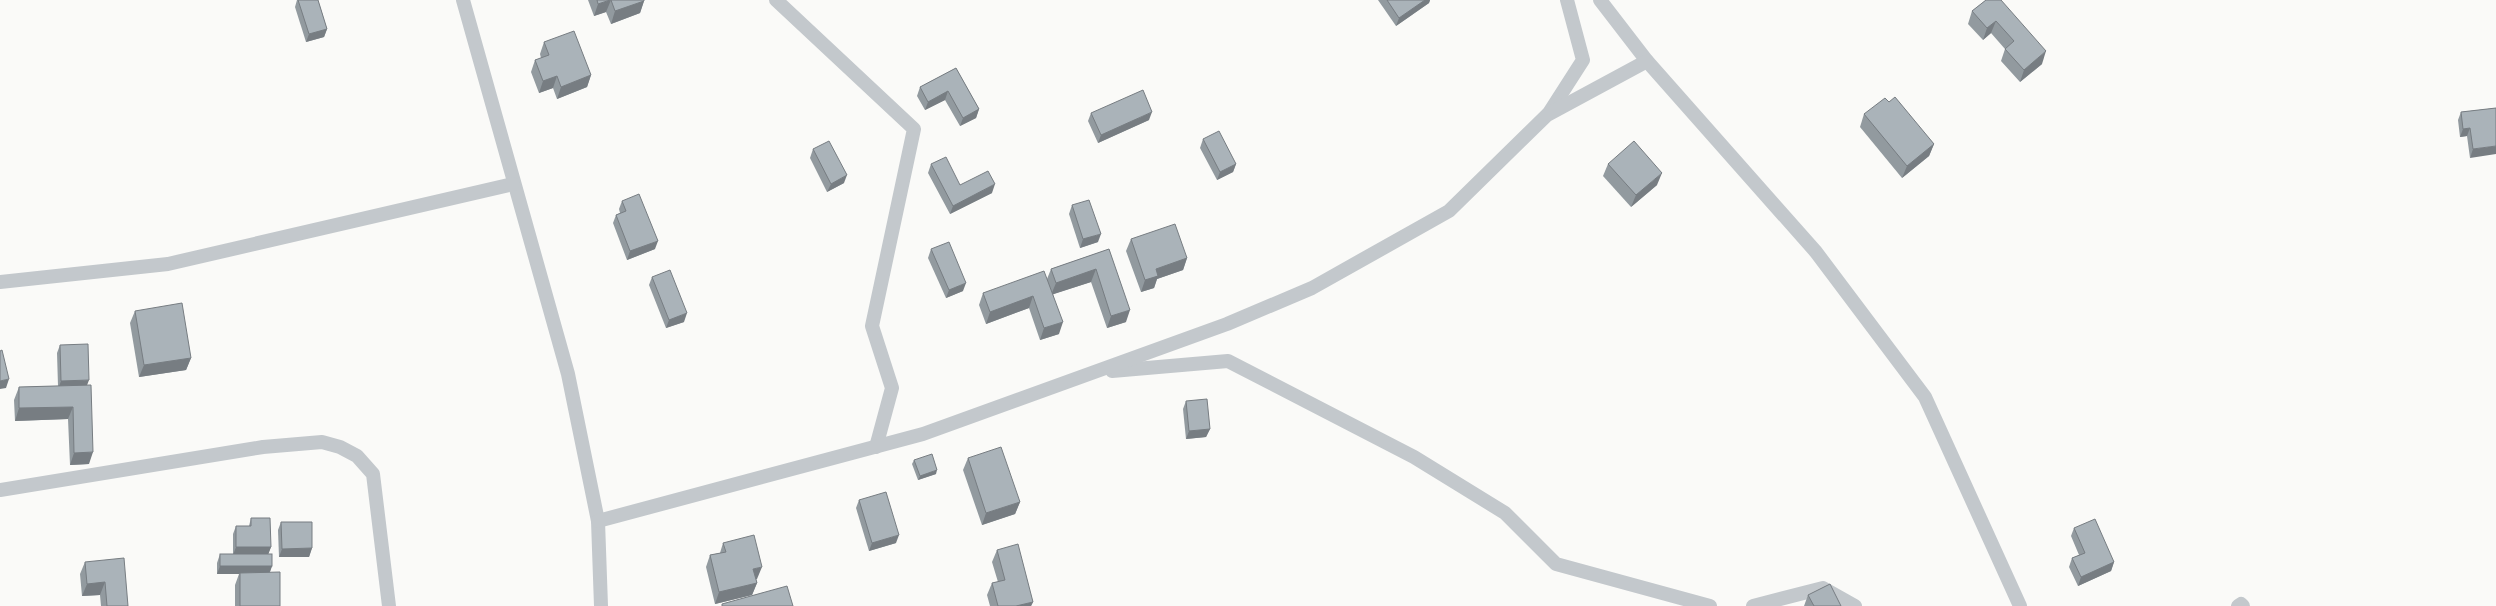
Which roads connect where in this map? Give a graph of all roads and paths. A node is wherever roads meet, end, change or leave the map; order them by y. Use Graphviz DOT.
graph roads {
  1 [pos="463,0"];
  2 [pos="776,0"];
  3 [pos="1567,0"];
  4 [pos="1600,0"];
  5 [pos="1647,62"];
  6 [pos="1547,116"];
  7 [pos="514,184"];
  8 [pos="0,282"];
  9 [pos="1092,373"];
  10 [pos="876,447"];
  11 [pos="0,490"];
  12 [pos="598,521"];
  13 [pos="389,606"];
  14 [pos="601,606"];
  15 [pos="1710,606"];
  16 [pos="1753,606"];
  17 [pos="1855,606"];
  18 [pos="2020,606"];
  19 [pos="2238,606"];
  20 [pos="2242,606"];
  1 -- 7 [label="street"];
  2 -- 10 [label="street"];
  3 -- 6 [label="street"];
  4 -- 5 [label="street"];
  5 -- 6 [label="street"];
  5 -- 18 [label="street"];
  6 -- 9 [label="street"];
  7 -- 8 [label="street"];
  7 -- 12 [label="street"];
  9 -- 10 [label="street"];
  9 -- 15 [label="street"];
  10 -- 12 [label="street"];
  11 -- 13 [label="street"];
  12 -- 14 [label="street"];
  16 -- 17 [label="street"];
  19 -- 20 [label="street"];
}
